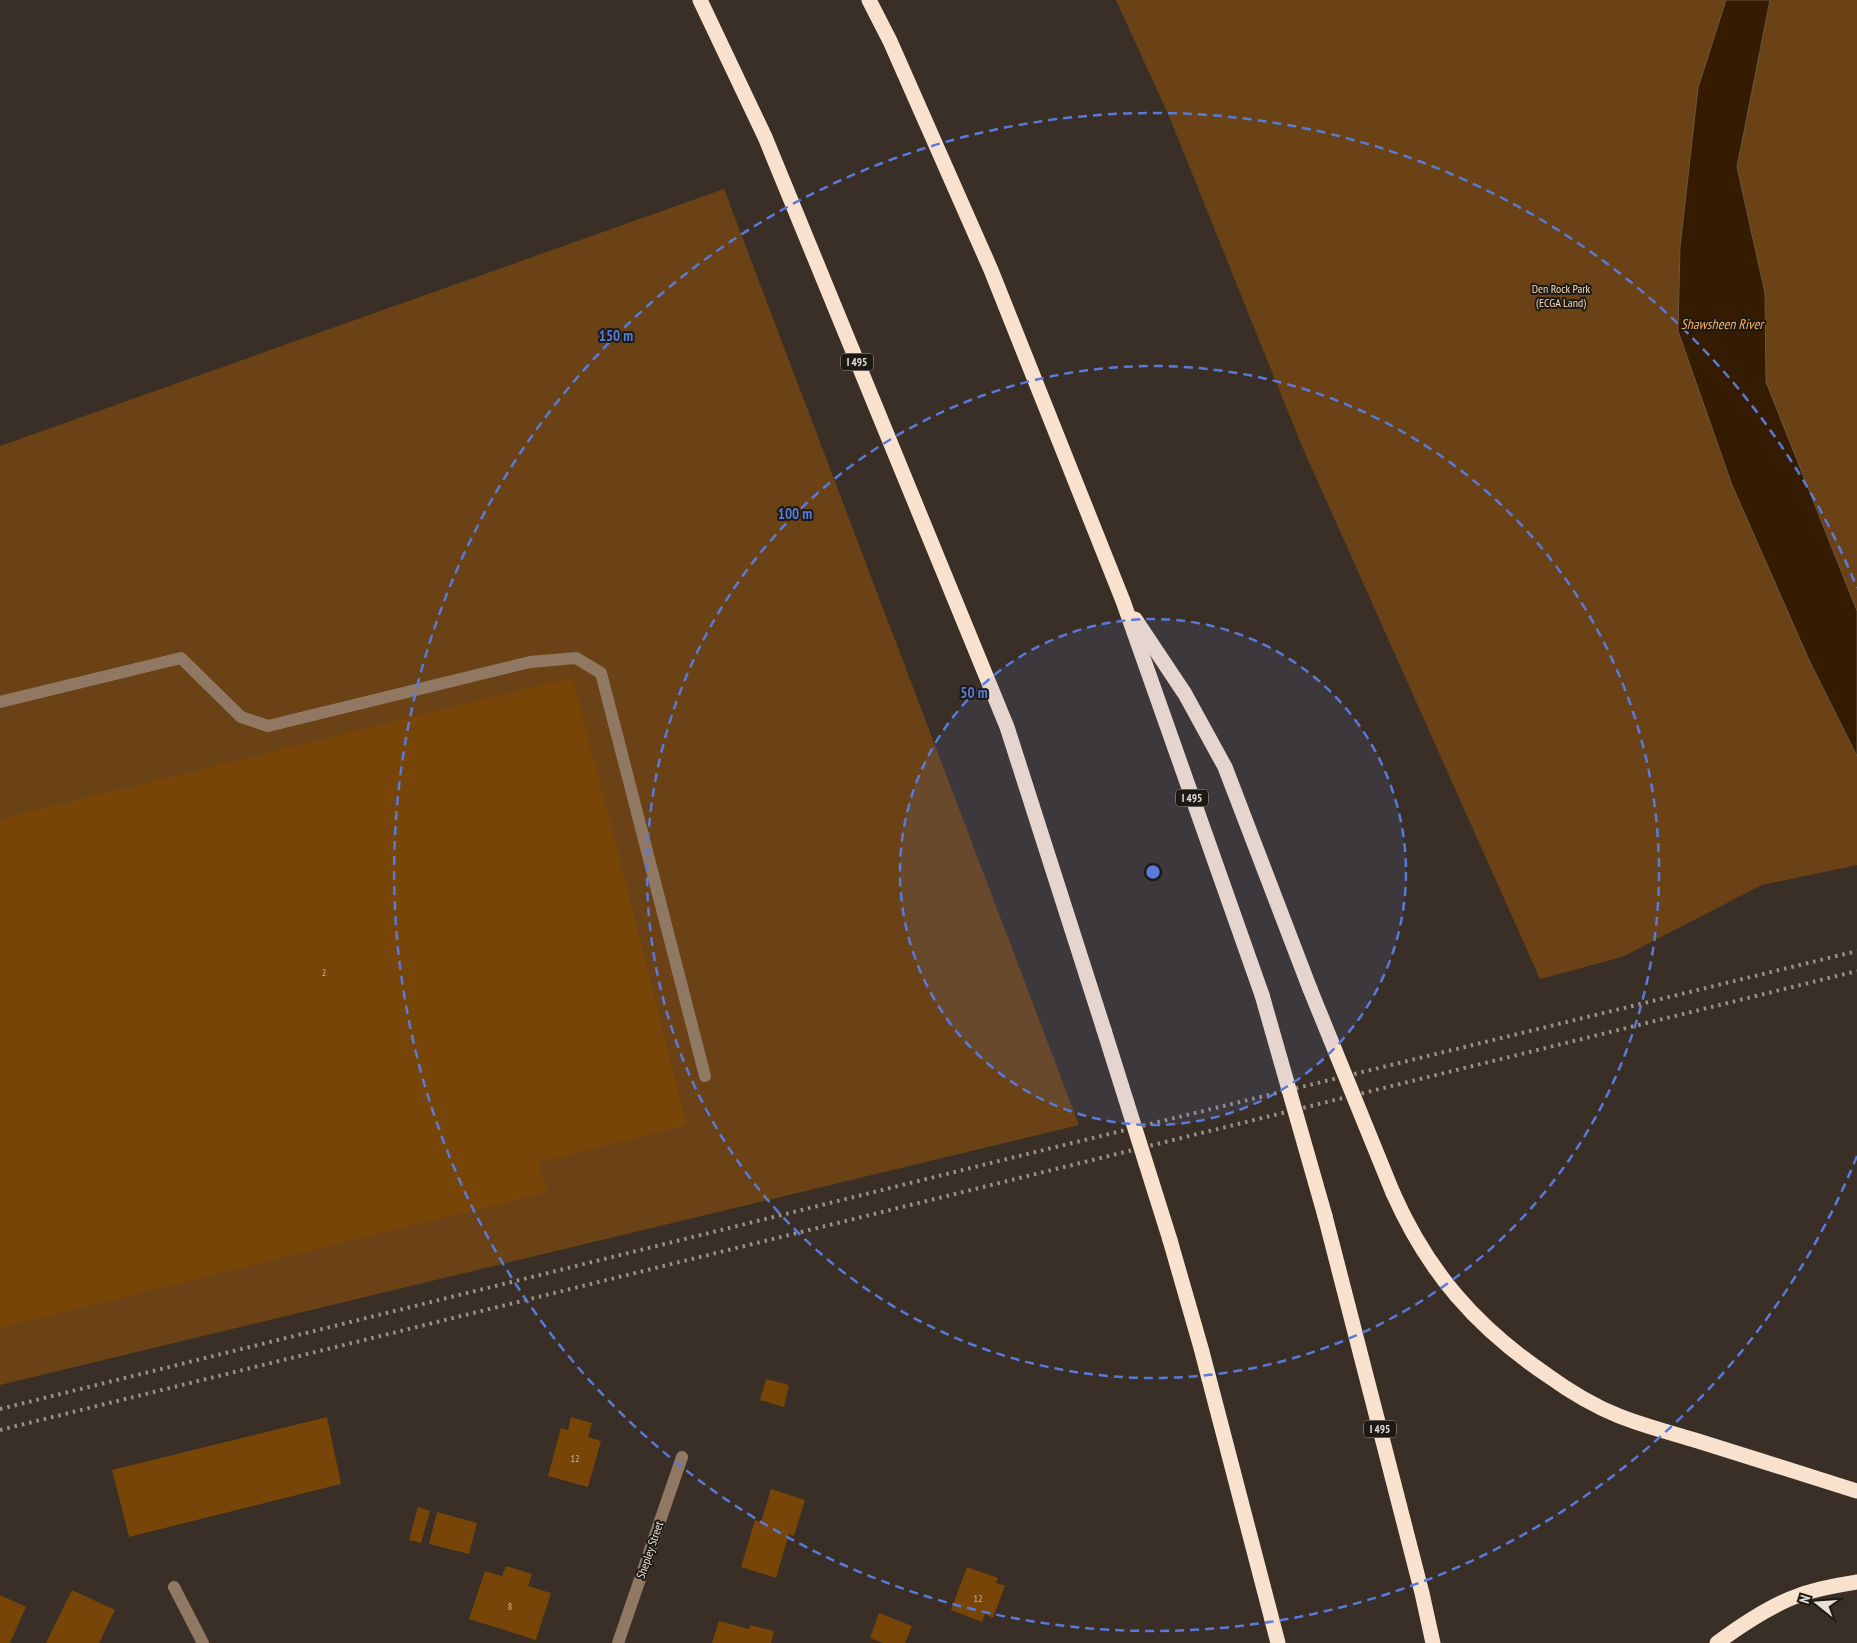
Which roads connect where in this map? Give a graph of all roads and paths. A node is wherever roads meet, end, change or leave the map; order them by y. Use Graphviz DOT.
graph roads {
  1 [pos="700,0"];
  2 [pos="869,0"];
  3 [pos="1123,601"];
  4 [pos="0,702"];
  5 [pos="705,1076"];
  6 [pos="682,1456"];
  7 [pos="1857,1491"];
  8 [pos="1857,1582"];
  9 [pos="174,1587"];
  10 [pos="202,1643"];
  11 [pos="618,1643"];
  12 [pos="1278,1643"];
  13 [pos="1433,1643"];
  14 [pos="1717,1643"];
  1 -- 12 [label="highway, I 495, bridge"];
  2 -- 3 [label="highway, I 495"];
  3 -- 7 [label="highway, bridge"];
  3 -- 13 [label="highway, I 495, bridge"];
  4 -- 5 [label="street"];
  6 -- 11 [label="street, Shepley Street"];
  8 -- 14 [label="highway"];
  9 -- 10 [label="street"];
}
